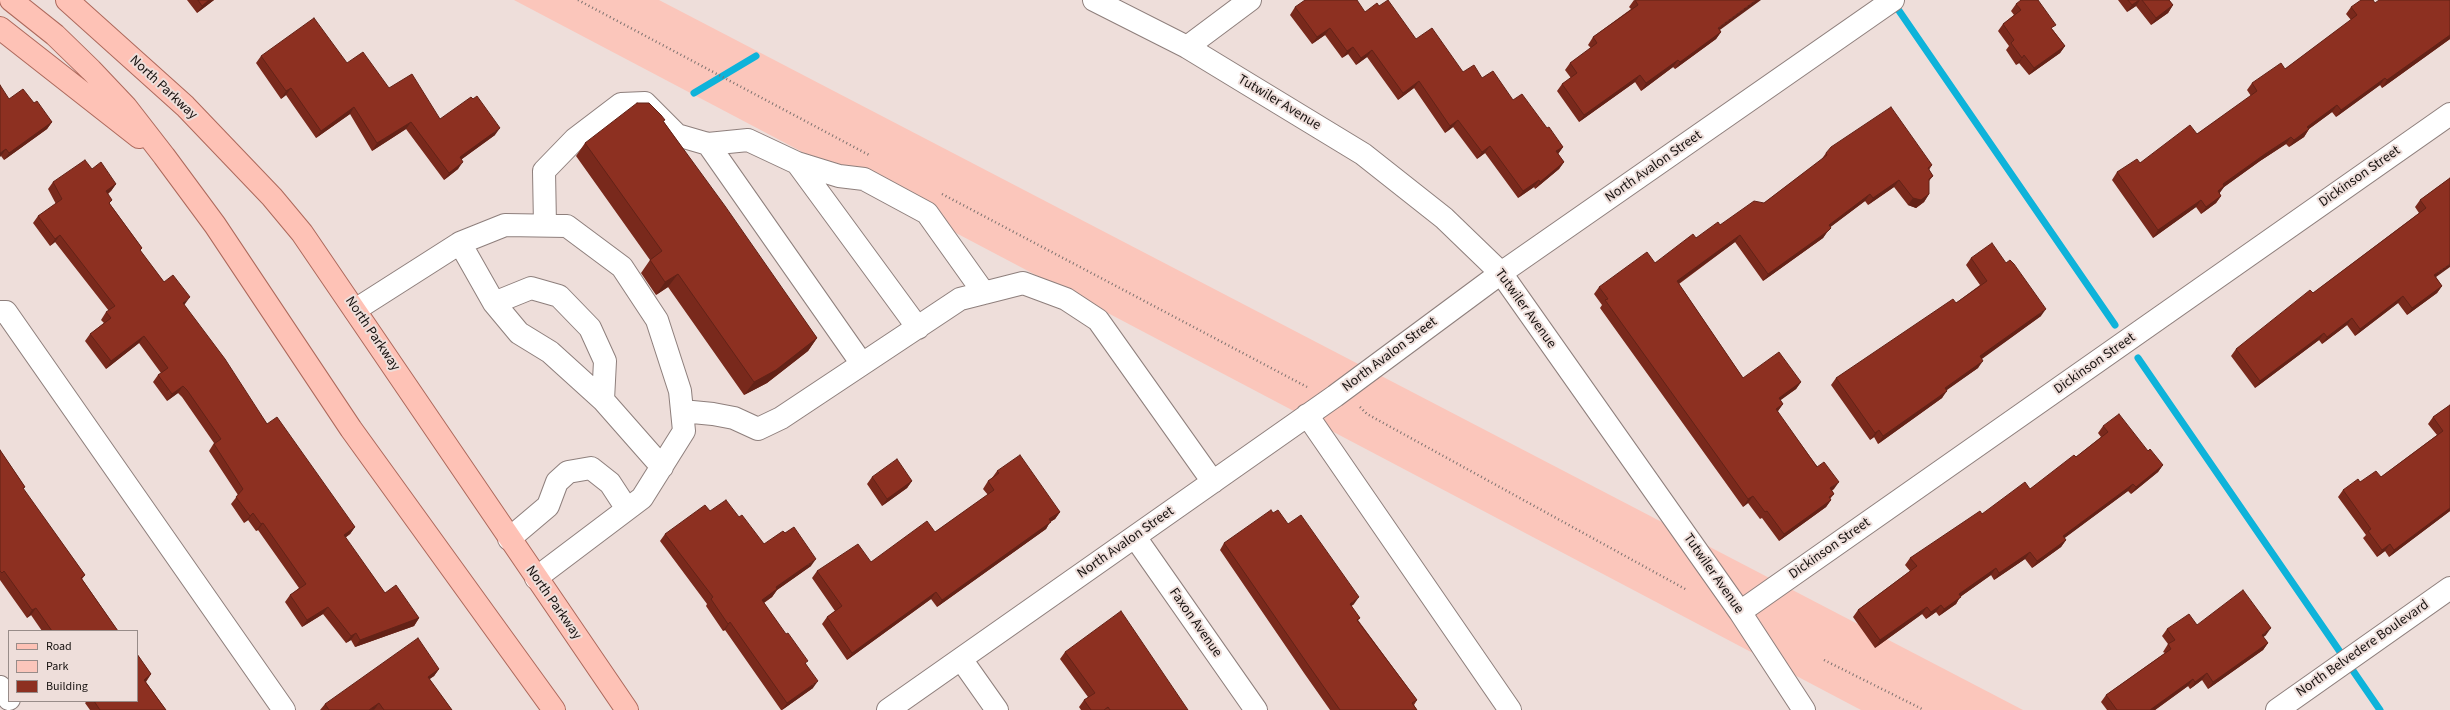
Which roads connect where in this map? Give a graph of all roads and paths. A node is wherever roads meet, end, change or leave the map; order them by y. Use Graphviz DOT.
graph roads {
  1 [pos="11,0"];
  2 [pos="67,0"];
  3 [pos="86,0"];
  4 [pos="578,0"];
  5 [pos="1094,0"];
  6 [pos="1250,0"];
  7 [pos="1887,4"];
  8 [pos="0,28"];
  9 [pos="1187,47"];
  10 [pos="185,106"];
  11 [pos="2450,114"];
  12 [pos="708,144"];
  13 [pos="164,156"];
  14 [pos="874,157"];
  15 [pos="797,163"];
  16 [pos="937,191"];
  17 [pos="545,225"];
  18 [pos="460,243"];
  19 [pos="1501,273"];
  20 [pos="984,293"];
  21 [pos="494,303"];
  22 [pos="355,310"];
  23 [pos="0,312"];
  24 [pos="918,328"];
  25 [pos="862,364"];
  26 [pos="1311,389"];
  27 [pos="603,400"];
  28 [pos="1360,406"];
  29 [pos="682,411"];
  30 [pos="1307,415"];
  31 [pos="662,467"];
  32 [pos="1213,482"];
  33 [pos="628,509"];
  34 [pos="1135,537"];
  35 [pos="509,539"];
  36 [pos="536,578"];
  37 [pos="2450,588"];
  38 [pos="1687,590"];
  39 [pos="1740,612"];
  40 [pos="961,659"];
  41 [pos="1824,660"];
  42 [pos="0,687"];
  43 [pos="8,697"];
  44 [pos="284,710"];
  45 [pos="554,710"];
  46 [pos="627,710"];
  47 [pos="888,710"];
  48 [pos="997,710"];
  49 [pos="1256,710"];
  50 [pos="1510,710"];
  51 [pos="1804,710"];
  52 [pos="1924,710"];
  53 [pos="2276,710"];
  1 -- 13 [label="main road"];
  2 -- 10 [label="main road, North Parkway"];
  3 -- 10 [label="main road"];
  4 -- 14 [label="path"];
  5 -- 9 [label="street, Tutwiler Avenue"];
  6 -- 9 [label="street"];
  7 -- 19 [label="street, North Avalon Street"];
  8 -- 13 [label="main road"];
  9 -- 19 [label="street, Tutwiler Avenue"];
  10 -- 22 [label="main road, North Parkway"];
  11 -- 39 [label="street, Dickinson Street"];
  12 -- 15 [label="street"];
  12 -- 17 [label="street"];
  12 -- 25 [label="street"];
  13 -- 45 [label="main road"];
  15 -- 20 [label="street"];
  15 -- 24 [label="street"];
  16 -- 26 [label="path"];
  17 -- 18 [label="street"];
  17 -- 29 [label="street"];
  18 -- 21 [label="street"];
  18 -- 22 [label="street"];
  19 -- 30 [label="street, North Avalon Street"];
  19 -- 39 [label="street, Tutwiler Avenue"];
  20 -- 24 [label="street"];
  20 -- 32 [label="street"];
  21 -- 27 [label="street"];
  21 -- 27 [label="street"];
  22 -- 35 [label="main road, North Parkway"];
  23 -- 44 [label="street"];
  24 -- 25 [label="street"];
  25 -- 29 [label="street"];
  27 -- 31 [label="street"];
  28 -- 38 [label="path"];
  29 -- 31 [label="street"];
  30 -- 32 [label="street, North Avalon Street"];
  30 -- 50 [label="street"];
  31 -- 33 [label="street"];
  32 -- 34 [label="street, North Avalon Street"];
  33 -- 35 [label="street"];
  33 -- 36 [label="street"];
  34 -- 40 [label="street, North Avalon Street"];
  34 -- 49 [label="street, Faxon Avenue"];
  35 -- 36 [label="main road, North Parkway"];
  36 -- 46 [label="main road, North Parkway"];
  37 -- 53 [label="street, North Belvedere Boulevard"];
  39 -- 51 [label="street, Tutwiler Avenue"];
  40 -- 47 [label="street, North Avalon Street"];
  40 -- 48 [label="street"];
  41 -- 52 [label="path"];
  42 -- 43 [label="street"];
}
